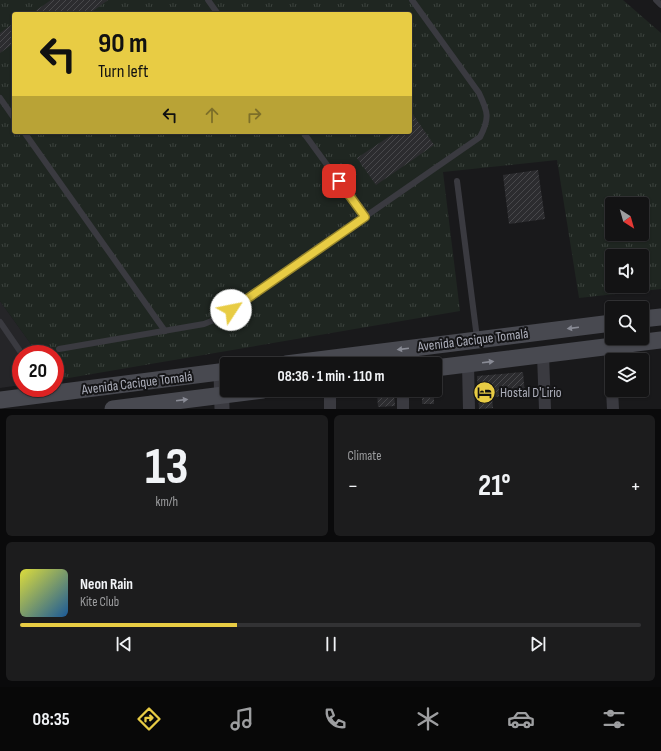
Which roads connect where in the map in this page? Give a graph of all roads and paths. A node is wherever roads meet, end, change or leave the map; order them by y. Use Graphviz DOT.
graph roads {
  1 [pos="208,0"];
  2 [pos="412,0"];
  3 [pos="656,0"];
  4 [pos="661,5"];
  5 [pos="217,12"];
  6 [pos="0,98"];
  7 [pos="12,115"];
  8 [pos="25,134"];
  9 [pos="304,134"];
  10 [pos="457,181"];
  11 [pos="365,217"];
  12 [pos="661,317"];
  13 [pos="649,318"];
  14 [pos="0,322"];
  15 [pos="605,324"];
  16 [pos="165,331"];
  17 [pos="478,340"];
  18 [pos="661,340"];
  19 [pos="16,345"];
  20 [pos="610,346"];
  21 [pos="64,348"];
  22 [pos="610,353"];
  23 [pos="543,355"];
  24 [pos="342,357"];
  25 [pos="468,364"];
  26 [pos="442,367"];
  27 [pos="220,372"];
  28 [pos="64,389"];
  29 [pos="16,397"];
  30 [pos="239,397"];
  31 [pos="330,397"];
  32 [pos="402,397"];
  33 [pos="612,397"];
  34 [pos="0,400"];
  35 [pos="222,402"];
  36 [pos="143,407"];
  37 [pos="113,409"];
  38 [pos="330,409"];
  39 [pos="403,409"];
  40 [pos="469,409"];
  41 [pos="545,409"];
  42 [pos="613,409"];
  1 -- 5 [label="lane"];
  2 -- 11 [label="lane"];
  3 -- 4 [label="lane"];
  6 -- 7 [label="lane"];
  8 -- 16 [label="lane"];
  9 -- 11 [label="lane"];
  10 -- 17 [label="lane"];
  11 -- 16 [label="lane"];
  12 -- 13 [label="main road"];
  14 -- 19 [label="lane"];
  15 -- 17 [label="main road, Avenida Cacique Tomalá, one-way"];
  16 -- 21 [label="lane"];
  17 -- 24 [label="main road, Avenida Cacique Tomalá, one-way"];
  18 -- 20 [label="main road, Avenida Cacique Tomalá"];
  20 -- 22 [label="street"];
  20 -- 23 [label="main road, Avenida Cacique Tomalá"];
  25 -- 23 [label="main road, Avenida Cacique Tomalá, one-way"];
  23 -- 41 [label="street"];
  25 -- 26 [label="main road, Avenida Cacique Tomalá"];
  25 -- 40 [label="street"];
  27 -- 28 [label="main road, Avenida Cacique Tomalá"];
  29 -- 34 [label="main road, Avenida Cacique Tomalá"];
  30 -- 35 [label="main road, Avenida Cacique Tomalá"];
  31 -- 38 [label="street"];
  32 -- 39 [label="street"];
  33 -- 42 [label="street"];
  36 -- 35 [label="main road, Avenida Cacique Tomalá, one-way"];
  36 -- 37 [label="main road, Avenida Cacique Tomalá"];
}
